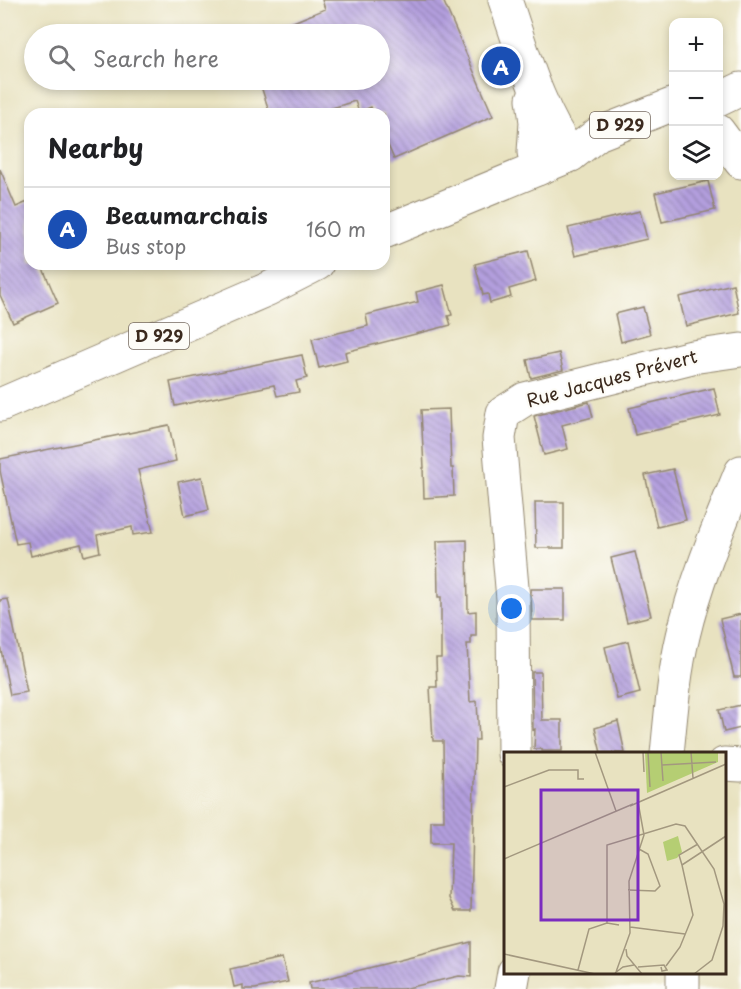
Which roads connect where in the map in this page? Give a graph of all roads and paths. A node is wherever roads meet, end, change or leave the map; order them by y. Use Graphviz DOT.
graph roads {
  1 [pos="505,0"];
  2 [pos="531,76"];
  3 [pos="669,106"];
  4 [pos="669,129"];
  5 [pos="723,138"];
  6 [pos="572,155"];
  7 [pos="741,162"];
  8 [pos="537,169"];
  9 [pos="390,230"];
  10 [pos="305,270"];
  11 [pos="741,350"];
  12 [pos="0,405"];
  13 [pos="741,472"];
  14 [pos="514,752"];
  15 [pos="668,752"];
  16 [pos="726,764"];
  17 [pos="741,765"];
  18 [pos="514,974"];
  19 [pos="511,989"];
  1 -- 2 [label="street"];
  2 -- 6 [label="street"];
  2 -- 8 [label="street"];
  3 -- 6 [label="street, D 929"];
  4 -- 6 [label="street, D 929"];
  5 -- 7 [label="street"];
  6 -- 8 [label="street, D 929"];
  8 -- 9 [label="street, D 929"];
  10 -- 12 [label="street, D 929"];
  11 -- 14 [label="street, Rue Jacques Prévert"];
  13 -- 15 [label="street"];
  16 -- 17 [label="street"];
  18 -- 19 [label="street"];
}
